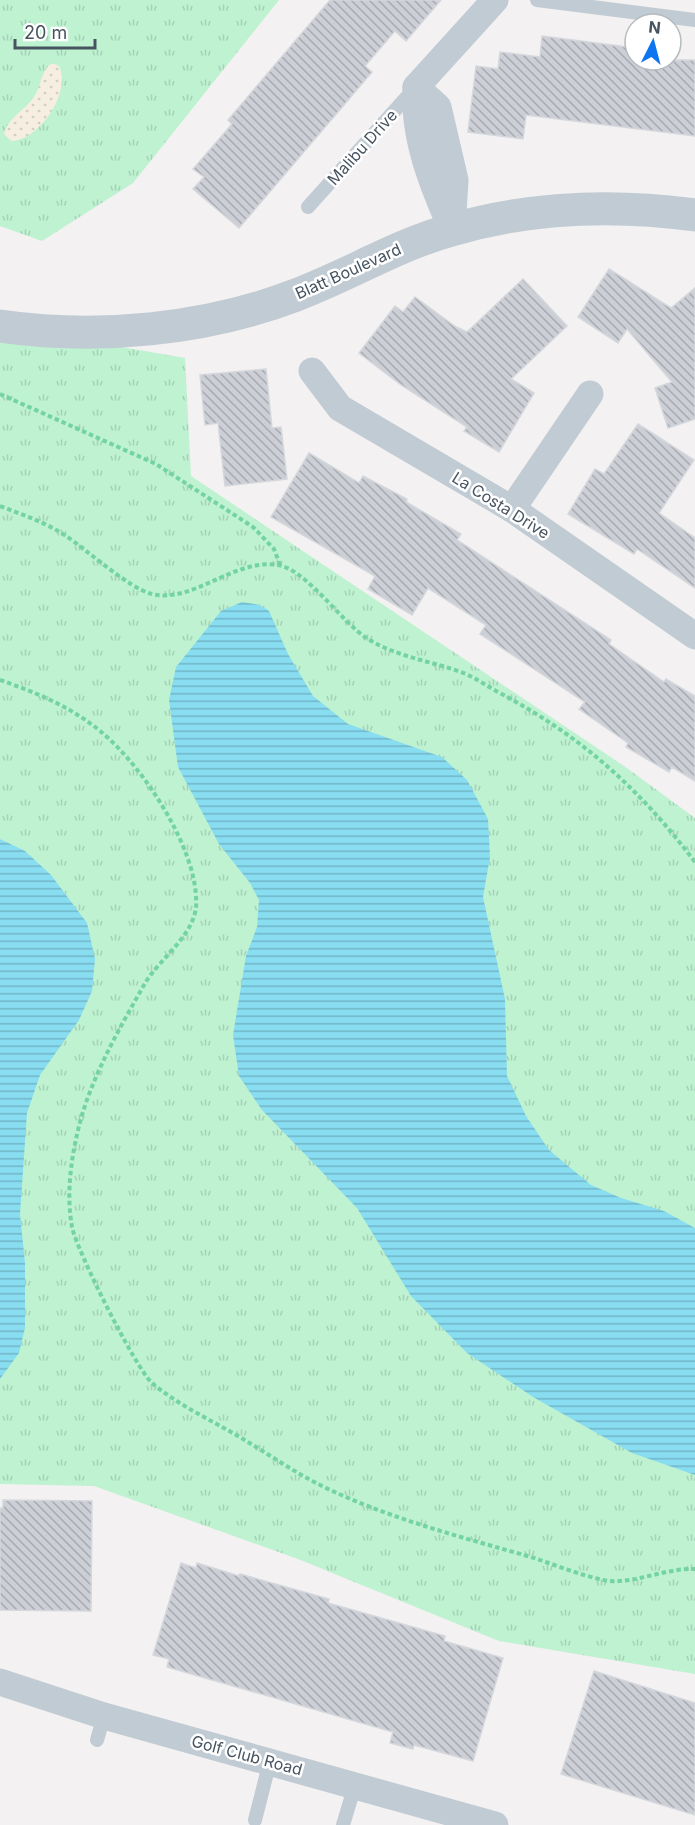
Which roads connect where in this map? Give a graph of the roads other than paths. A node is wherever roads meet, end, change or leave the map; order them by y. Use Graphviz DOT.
graph roads {
  1 [pos="495,0"];
  2 [pos="537,0"];
  3 [pos="624,6"];
  4 [pos="695,20"];
  5 [pos="416,87"];
  6 [pos="308,207"];
  7 [pos="695,215"];
  8 [pos="452,229"];
  9 [pos="0,326"];
  10 [pos="312,371"];
  11 [pos="590,394"];
  12 [pos="512,509"];
  13 [pos="695,636"];
  14 [pos="0,1682"];
  15 [pos="270,1761"];
  16 [pos="355,1785"];
  17 [pos="255,1820"];
  18 [pos="343,1825"];
  19 [pos="495,1825"];
  1 -- 5 [label="street, Malibu Drive"];
  2 -- 3 [label="lane"];
  3 -- 4 [label="lane"];
  5 -- 6 [label="lane, Malibu Drive"];
  5 -- 8 [label="street"];
  7 -- 8 [label="street, Blatt Boulevard"];
  8 -- 9 [label="street, Blatt Boulevard"];
  10 -- 12 [label="street, La Costa Drive"];
  11 -- 12 [label="street"];
  12 -- 13 [label="street, La Costa Drive"];
  14 -- 15 [label="street, Golf Club Road"];
  15 -- 16 [label="street, Golf Club Road"];
  15 -- 17 [label="lane"];
  16 -- 18 [label="lane"];
  16 -- 19 [label="street, Golf Club Road"];
}
